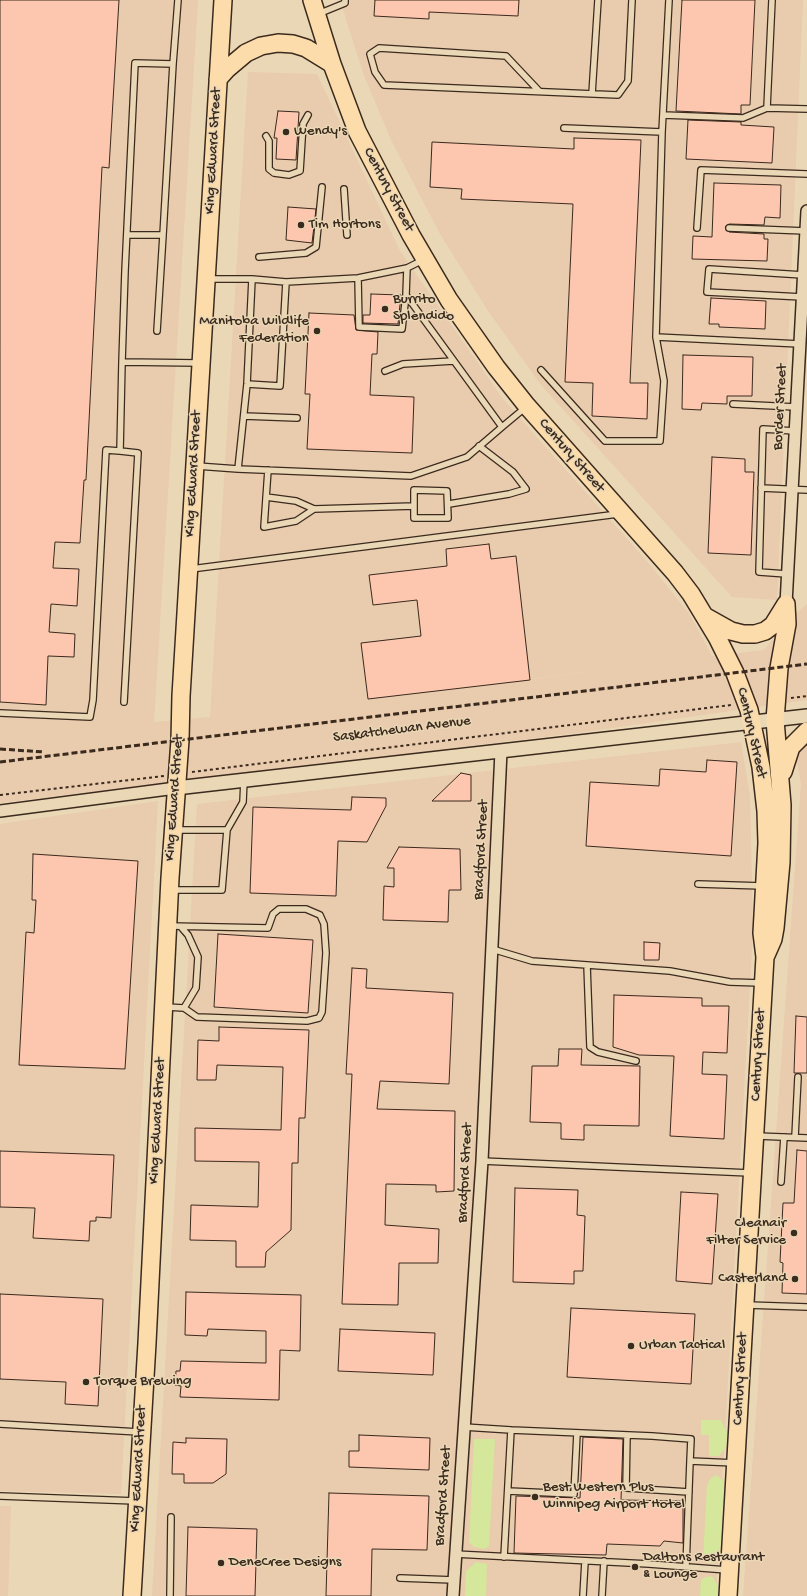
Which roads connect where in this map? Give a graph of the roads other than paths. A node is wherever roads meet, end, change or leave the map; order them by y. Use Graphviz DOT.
graph roads {
  1 [pos="178,0"];
  2 [pos="223,0"];
  3 [pos="345,0"];
  4 [pos="598,0"];
  5 [pos="632,0"];
  6 [pos="669,0"];
  7 [pos="772,0"];
  8 [pos="314,8"];
  9 [pos="173,64"];
  10 [pos="332,64"];
  11 [pos="218,79"];
  12 [pos="539,92"];
  13 [pos="592,94"];
  14 [pos="767,108"];
  15 [pos="807,109"];
  16 [pos="308,115"];
  17 [pos="663,115"];
  18 [pos="564,128"];
  19 [pos="662,132"];
  20 [pos="266,136"];
  21 [pos="807,174"];
  22 [pos="322,187"];
  23 [pos="344,188"];
  24 [pos="807,211"];
  25 [pos="697,228"];
  26 [pos="729,228"];
  27 [pos="806,231"];
  28 [pos="127,235"];
  29 [pos="163,235"];
  30 [pos="347,235"];
  31 [pos="259,257"];
  32 [pos="425,259"];
  33 [pos="407,268"];
  34 [pos="805,269"];
  35 [pos="358,278"];
  36 [pos="206,279"];
  37 [pos="252,279"];
  38 [pos="286,282"];
  39 [pos="406,295"];
  40 [pos="802,297"];
  41 [pos="157,331"];
  42 [pos="656,337"];
  43 [pos="800,344"];
  44 [pos="453,361"];
  45 [pos="122,362"];
  46 [pos="201,363"];
  47 [pos="541,370"];
  48 [pos="385,371"];
  49 [pos="247,384"];
  50 [pos="733,404"];
  51 [pos="527,406"];
  52 [pos="796,407"];
  53 [pos="244,416"];
  54 [pos="297,418"];
  55 [pos="502,427"];
  56 [pos="795,431"];
  57 [pos="479,446"];
  58 [pos="120,451"];
  59 [pos="195,465"];
  60 [pos="238,469"];
  61 [pos="268,470"];
  62 [pos="761,488"];
  63 [pos="792,489"];
  64 [pos="807,490"];
  65 [pos="266,497"];
  66 [pos="449,504"];
  67 [pos="414,506"];
  68 [pos="314,509"];
  69 [pos="621,513"];
  70 [pos="188,569"];
  71 [pos="787,574"];
  72 [pos="786,604"];
  73 [pos="705,617"];
  74 [pos="124,702"];
  75 [pos="0,713"];
  76 [pos="807,716"];
  77 [pos="775,720"];
  78 [pos="752,723"];
  79 [pos="807,731"];
  80 [pos="501,751"];
  81 [pos="244,780"];
  82 [pos="177,781"];
  83 [pos="780,782"];
  84 [pos="0,811"];
  85 [pos="173,830"];
  86 [pos="227,830"];
  87 [pos="698,884"];
  88 [pos="765,886"];
  89 [pos="169,890"];
  90 [pos="174,926"];
  91 [pos="492,949"];
  92 [pos="765,957"];
  93 [pos="587,965"];
  94 [pos="764,983"];
  95 [pos="164,1006"];
  96 [pos="184,1008"];
  97 [pos="636,1061"];
  98 [pos="798,1077"];
  99 [pos="755,1136"];
  100 [pos="784,1137"];
  101 [pos="795,1137"];
  102 [pos="807,1138"];
  103 [pos="482,1161"];
  104 [pos="752,1173"];
  105 [pos="781,1182"];
  106 [pos="745,1304"];
  107 [pos="807,1307"];
  108 [pos="0,1424"];
  109 [pos="464,1427"];
  110 [pos="511,1430"];
  111 [pos="142,1432"];
  112 [pos="577,1433"];
  113 [pos="627,1435"];
  114 [pos="690,1461"];
  115 [pos="736,1463"];
  116 [pos="508,1491"];
  117 [pos="689,1492"];
  118 [pos="0,1496"];
  119 [pos="137,1501"];
  120 [pos="171,1517"];
  121 [pos="455,1554"];
  122 [pos="504,1557"];
  123 [pos="584,1561"];
  124 [pos="604,1562"];
  125 [pos="686,1567"];
  126 [pos="730,1570"];
  127 [pos="400,1578"];
  128 [pos="454,1580"];
  129 [pos="132,1596"];
  130 [pos="170,1596"];
  131 [pos="453,1596"];
  132 [pos="583,1596"];
  133 [pos="602,1596"];
  134 [pos="728,1596"];
  1 -- 9 [label="lane"];
  2 -- 11 [label="main road, King Edward Street"];
  3 -- 8 [label="lane"];
  4 -- 13 [label="lane"];
  5 -- 13 [label="lane"];
  6 -- 17 [label="lane"];
  7 -- 14 [label="lane"];
  8 -- 10 [label="main road, Century Street"];
  9 -- 28 [label="lane"];
  9 -- 29 [label="lane"];
  10 -- 11 [label="main road"];
  10 -- 32 [label="main road, Century Street"];
  11 -- 36 [label="main road, King Edward Street"];
  12 -- 12 [label="lane"];
  12 -- 13 [label="lane"];
  14 -- 15 [label="lane"];
  14 -- 17 [label="lane"];
  16 -- 20 [label="lane"];
  17 -- 19 [label="lane"];
  18 -- 19 [label="lane"];
  19 -- 42 [label="lane"];
  21 -- 25 [label="lane"];
  22 -- 31 [label="lane"];
  23 -- 30 [label="lane"];
  24 -- 27 [label="street, Border Street"];
  26 -- 27 [label="lane"];
  27 -- 34 [label="street, Border Street"];
  28 -- 29 [label="lane"];
  28 -- 45 [label="lane"];
  29 -- 41 [label="lane"];
  32 -- 33 [label="lane"];
  32 -- 51 [label="main road, Century Street"];
  33 -- 35 [label="lane"];
  33 -- 39 [label="lane"];
  34 -- 40 [label="street, Border Street"];
  34 -- 40 [label="lane"];
  35 -- 38 [label="lane"];
  35 -- 39 [label="lane"];
  36 -- 37 [label="lane"];
  36 -- 46 [label="main road, King Edward Street"];
  37 -- 38 [label="lane"];
  37 -- 49 [label="lane"];
  38 -- 49 [label="lane"];
  39 -- 44 [label="lane"];
  40 -- 43 [label="street, Border Street"];
  42 -- 43 [label="lane"];
  42 -- 47 [label="lane"];
  43 -- 52 [label="street, Border Street"];
  44 -- 48 [label="lane"];
  44 -- 55 [label="lane"];
  45 -- 46 [label="lane"];
  45 -- 58 [label="lane"];
  46 -- 59 [label="main road, King Edward Street"];
  49 -- 53 [label="lane"];
  50 -- 52 [label="lane"];
  51 -- 55 [label="lane"];
  51 -- 69 [label="main road, Century Street"];
  52 -- 56 [label="street, Border Street"];
  53 -- 54 [label="lane"];
  53 -- 60 [label="lane"];
  55 -- 57 [label="lane"];
  56 -- 62 [label="lane"];
  56 -- 63 [label="street, Border Street"];
  57 -- 61 [label="lane"];
  57 -- 66 [label="lane"];
  58 -- 74 [label="lane"];
  58 -- 75 [label="lane"];
  59 -- 60 [label="lane"];
  59 -- 70 [label="main road, King Edward Street"];
  60 -- 61 [label="lane"];
  61 -- 65 [label="lane"];
  62 -- 63 [label="lane"];
  62 -- 71 [label="lane"];
  63 -- 64 [label="lane"];
  63 -- 71 [label="street, Border Street"];
  65 -- 68 [label="lane"];
  65 -- 68 [label="lane"];
  66 -- 67 [label="lane"];
  66 -- 67 [label="lane"];
  67 -- 68 [label="lane"];
  69 -- 70 [label="lane"];
  69 -- 73 [label="main road, Century Street"];
  70 -- 82 [label="main road, King Edward Street"];
  71 -- 72 [label="street, Border Street"];
  72 -- 73 [label="main road"];
  72 -- 77 [label="main road"];
  73 -- 78 [label="main road, Century Street"];
  76 -- 77 [label="street"];
  77 -- 78 [label="street"];
  77 -- 83 [label="main road"];
  78 -- 80 [label="street"];
  78 -- 88 [label="main road, Century Street"];
  79 -- 83 [label="main road"];
  80 -- 81 [label="street"];
  80 -- 91 [label="street, Bradford Street"];
  81 -- 82 [label="street"];
  81 -- 86 [label="lane"];
  82 -- 84 [label="street"];
  82 -- 85 [label="main road, King Edward Street"];
  83 -- 92 [label="main road"];
  85 -- 86 [label="lane"];
  85 -- 89 [label="main road, King Edward Street"];
  86 -- 89 [label="lane"];
  87 -- 88 [label="lane"];
  88 -- 92 [label="main road, Century Street"];
  89 -- 90 [label="main road, King Edward Street"];
  90 -- 95 [label="main road, King Edward Street"];
  90 -- 96 [label="lane"];
  90 -- 96 [label="lane"];
  91 -- 93 [label="lane"];
  91 -- 103 [label="street, Bradford Street"];
  92 -- 94 [label="main road, Century Street"];
  93 -- 94 [label="lane"];
  93 -- 97 [label="lane"];
  94 -- 99 [label="main road, Century Street"];
  95 -- 96 [label="lane"];
  95 -- 111 [label="main road, King Edward Street"];
  98 -- 101 [label="lane"];
  99 -- 100 [label="lane"];
  99 -- 104 [label="main road, Century Street"];
  100 -- 101 [label="lane"];
  100 -- 105 [label="lane"];
  101 -- 102 [label="lane"];
  103 -- 104 [label="lane"];
  103 -- 109 [label="street, Bradford Street"];
  104 -- 106 [label="main road, Century Street"];
  106 -- 107 [label="lane"];
  106 -- 115 [label="main road, Century Street"];
  108 -- 111 [label="lane"];
  109 -- 110 [label="lane"];
  109 -- 121 [label="street, Bradford Street"];
  110 -- 112 [label="lane"];
  110 -- 116 [label="lane"];
  111 -- 119 [label="main road, King Edward Street"];
  112 -- 113 [label="lane"];
  112 -- 116 [label="lane"];
  113 -- 114 [label="lane"];
  113 -- 117 [label="lane"];
  114 -- 115 [label="lane"];
  114 -- 117 [label="lane"];
  115 -- 126 [label="main road, Century Street"];
  116 -- 122 [label="lane"];
  117 -- 125 [label="lane"];
  118 -- 119 [label="lane"];
  119 -- 129 [label="main road, King Edward Street"];
  120 -- 130 [label="lane"];
  121 -- 122 [label="lane"];
  121 -- 128 [label="street, Bradford Street"];
  122 -- 123 [label="lane"];
  123 -- 124 [label="lane"];
  123 -- 132 [label="lane"];
  124 -- 125 [label="lane"];
  124 -- 133 [label="lane"];
  125 -- 126 [label="lane"];
  126 -- 134 [label="main road, Century Street"];
  127 -- 128 [label="lane"];
  128 -- 131 [label="street, Bradford Street"];
}
